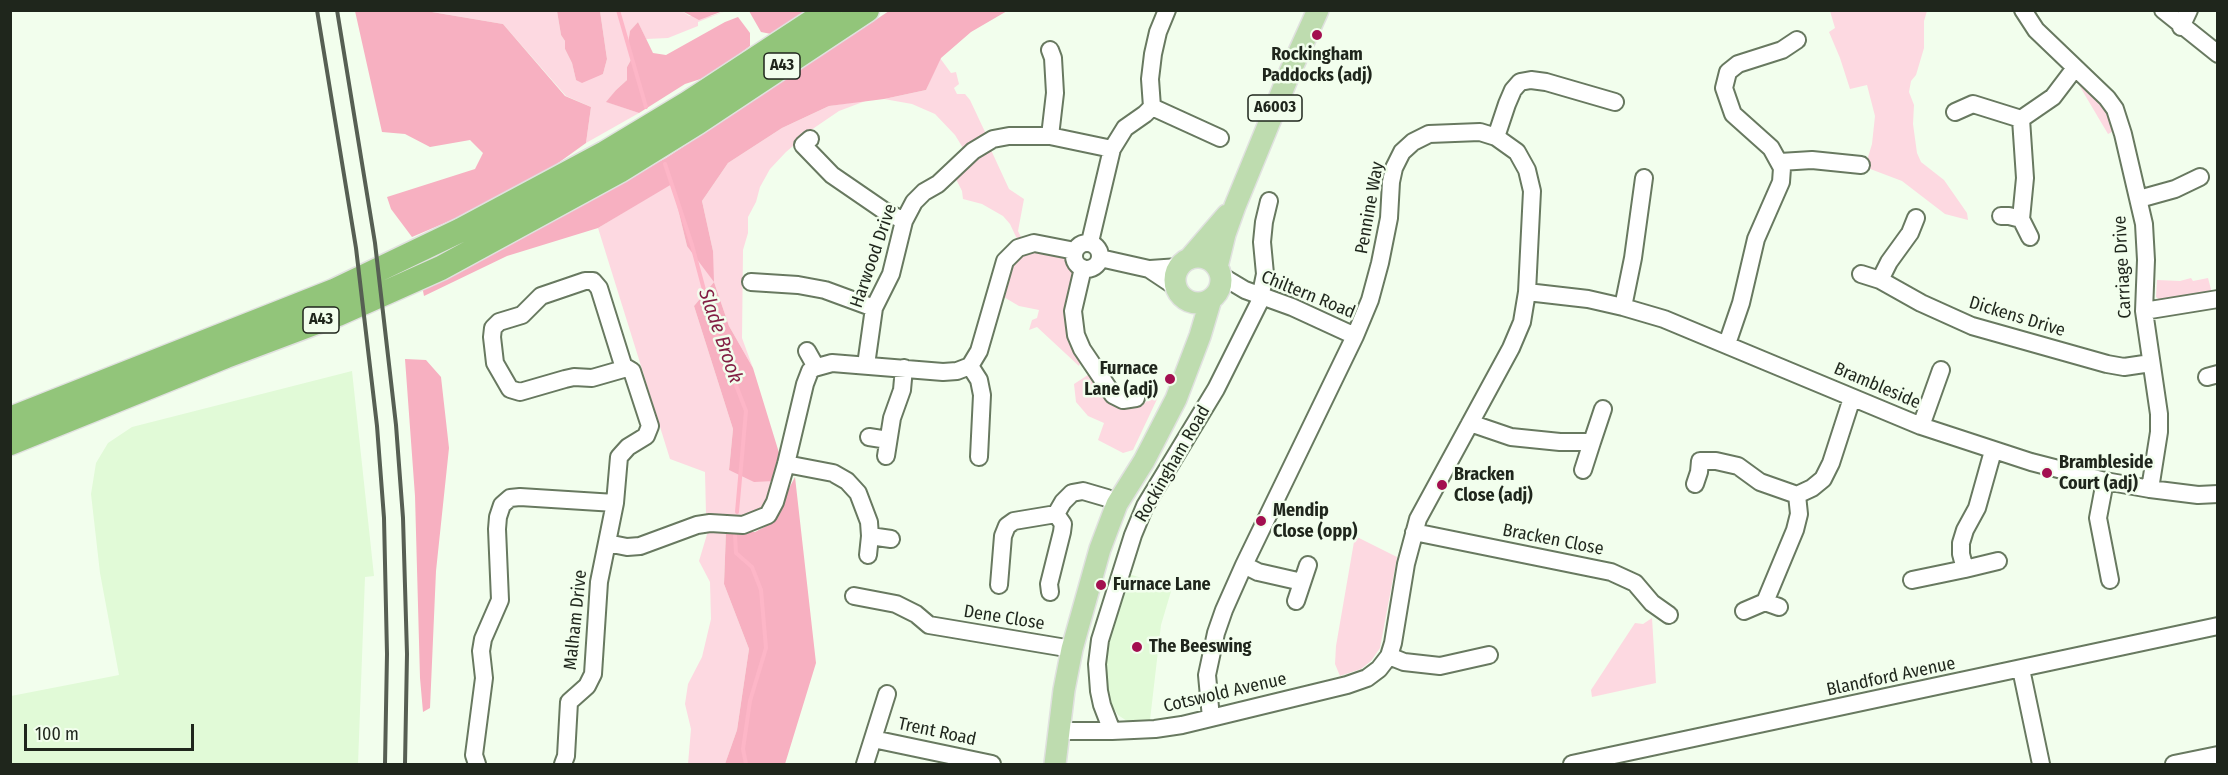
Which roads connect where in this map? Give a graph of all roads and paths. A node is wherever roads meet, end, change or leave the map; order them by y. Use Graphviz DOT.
graph roads {
  1 [pos="830,10"];
  2 [pos="867,10"];
  3 [pos="1167,10"];
  4 [pos="1318,10"];
  5 [pos="2022,10"];
  6 [pos="2163,10"];
  7 [pos="2189,10"];
  8 [pos="2181,27"];
  9 [pos="1797,40"];
  10 [pos="1050,50"];
  11 [pos="2217,54"];
  12 [pos="2075,68"];
  13 [pos="1615,102"];
  14 [pos="1152,107"];
  15 [pos="1955,112"];
  16 [pos="2021,119"];
  17 [pos="1050,136"];
  18 [pos="1496,137"];
  19 [pos="1220,138"];
  20 [pos="810,139"];
  21 [pos="1112,149"];
  22 [pos="1780,162"];
  23 [pos="1861,165"];
  24 [pos="2200,177"];
  25 [pos="1638,189"];
  26 [pos="2139,199"];
  27 [pos="1269,201"];
  28 [pos="1235,206"];
  29 [pos="2001,216"];
  30 [pos="1916,218"];
  31 [pos="2021,219"];
  32 [pos="904,221"];
  33 [pos="2030,237"];
  34 [pos="1090,242"];
  35 [pos="1075,251"];
  36 [pos="1100,258"];
  37 [pos="1083,268"];
  38 [pos="1861,274"];
  39 [pos="1181,278"];
  40 [pos="1880,279"];
  41 [pos="750,282"];
  42 [pos="1216,284"];
  43 [pos="1527,292"];
  44 [pos="1253,293"];
  45 [pos="2217,299"];
  46 [pos="1623,307"];
  47 [pos="874,309"];
  48 [pos="2144,311"];
  49 [pos="1355,336"];
  50 [pos="1727,344"];
  51 [pos="807,351"];
  52 [pos="2151,363"];
  53 [pos="866,365"];
  54 [pos="970,366"];
  55 [pos="816,367"];
  56 [pos="624,368"];
  57 [pos="904,368"];
  58 [pos="1941,370"];
  59 [pos="1186,371"];
  60 [pos="1136,398"];
  61 [pos="1852,398"];
  62 [pos="1603,409"];
  63 [pos="10,419"];
  64 [pos="1470,423"];
  65 [pos="1921,426"];
  66 [pos="869,437"];
  67 [pos="1592,442"];
  68 [pos="10,443"];
  69 [pos="1993,451"];
  70 [pos="979,457"];
  71 [pos="786,464"];
  72 [pos="1583,470"];
  73 [pos="2105,481"];
  74 [pos="1695,484"];
  75 [pos="2150,489"];
  76 [pos="2217,494"];
  77 [pos="1797,495"];
  78 [pos="615,503"];
  79 [pos="1117,504"];
  80 [pos="1056,514"];
  81 [pos="1414,532"];
  82 [pos="870,536"];
  83 [pos="891,539"];
  84 [pos="607,543"];
  85 [pos="868,555"];
  86 [pos="1998,561"];
  87 [pos="1308,565"];
  88 [pos="1244,566"];
  89 [pos="1965,569"];
  90 [pos="1912,580"];
  91 [pos="2110,580"];
  92 [pos="1302,582"];
  93 [pos="999,585"];
  94 [pos="1050,592"];
  95 [pos="854,596"];
  96 [pos="1296,601"];
  97 [pos="1744,611"];
  98 [pos="1670,615"];
  99 [pos="2217,626"];
  100 [pos="1072,649"];
  101 [pos="1489,655"];
  102 [pos="1389,656"];
  103 [pos="2020,669"];
  104 [pos="887,694"];
  105 [pos="1211,718"];
  106 [pos="1059,731"];
  107 [pos="1112,731"];
  108 [pos="873,739"];
  109 [pos="2217,755"];
  110 [pos="477,765"];
  111 [pos="563,765"];
  112 [pos="865,765"];
  113 [pos="992,765"];
  114 [pos="1055,765"];
  115 [pos="1572,765"];
  116 [pos="2041,765"];
  117 [pos="2174,765"];
  1 -- 63 [label="highway, A43"];
  2 -- 68 [label="highway, A43"];
  3 -- 14 [label="street"];
  4 -- 28 [label="main road, Rockingham Road / A6003"];
  5 -- 12 [label="street, Carriage Drive"];
  6 -- 8 [label="street"];
  7 -- 8 [label="street"];
  8 -- 11 [label="street"];
  9 -- 22 [label="street"];
  10 -- 17 [label="street"];
  12 -- 16 [label="street"];
  12 -- 26 [label="street, Carriage Drive"];
  13 -- 18 [label="street"];
  14 -- 19 [label="street"];
  14 -- 21 [label="street"];
  15 -- 16 [label="street"];
  16 -- 31 [label="street"];
  17 -- 21 [label="street, Harwood Drive"];
  17 -- 32 [label="street, Harwood Drive"];
  18 -- 43 [label="street"];
  18 -- 49 [label="street, Pennine Way"];
  20 -- 32 [label="street"];
  21 -- 34 [label="street"];
  22 -- 23 [label="street"];
  22 -- 50 [label="street"];
  24 -- 26 [label="street"];
  25 -- 46 [label="street"];
  26 -- 48 [label="street, Carriage Drive"];
  27 -- 44 [label="street, Rockingham Road"];
  28 -- 39 [label="main road, Rockingham Road / A6003"];
  28 -- 42 [label="main road, Rockingham Road / A6003"];
  29 -- 31 [label="street"];
  30 -- 40 [label="street"];
  31 -- 33 [label="street"];
  32 -- 47 [label="street, Harwood Drive"];
  34 -- 35 [label="street"];
  34 -- 36 [label="street"];
  35 -- 37 [label="street"];
  35 -- 54 [label="street"];
  36 -- 37 [label="street"];
  36 -- 39 [label="street"];
  37 -- 60 [label="street"];
  38 -- 40 [label="street, Dickens Drive"];
  39 -- 42 [label="main road"];
  39 -- 42 [label="main road"];
  39 -- 59 [label="main road, Rockingham Road / A6003"];
  40 -- 52 [label="street, Dickens Drive"];
  41 -- 47 [label="street"];
  42 -- 44 [label="street, Chiltern Road"];
  42 -- 59 [label="main road, Rockingham Road / A6003"];
  43 -- 46 [label="street, Brambleside"];
  43 -- 64 [label="street"];
  44 -- 49 [label="street, Chiltern Road"];
  44 -- 107 [label="street, Rockingham Road"];
  45 -- 48 [label="street"];
  46 -- 50 [label="street, Brambleside"];
  47 -- 53 [label="street, Harwood Drive"];
  48 -- 52 [label="street, Carriage Drive"];
  49 -- 88 [label="street, Pennine Way"];
  50 -- 61 [label="street, Brambleside"];
  51 -- 55 [label="street"];
  52 -- 75 [label="street, Carriage Drive"];
  53 -- 55 [label="street"];
  53 -- 57 [label="street"];
  54 -- 57 [label="street"];
  54 -- 70 [label="street"];
  55 -- 71 [label="street"];
  56 -- 56 [label="street"];
  56 -- 78 [label="street, Malham Drive"];
  57 -- 66 [label="street"];
  58 -- 65 [label="street"];
  59 -- 79 [label="main road, Rockingham Road / A6003"];
  61 -- 65 [label="street, Brambleside"];
  61 -- 77 [label="street"];
  62 -- 67 [label="street"];
  64 -- 67 [label="street"];
  64 -- 81 [label="street"];
  65 -- 69 [label="street, Brambleside"];
  67 -- 72 [label="street"];
  69 -- 73 [label="street, Brambleside"];
  69 -- 89 [label="street"];
  71 -- 82 [label="street"];
  71 -- 84 [label="street"];
  73 -- 75 [label="street, Brambleside"];
  73 -- 91 [label="street"];
  74 -- 77 [label="street"];
  75 -- 76 [label="street, Brambleside"];
  77 -- 97 [label="street"];
  78 -- 84 [label="street, Malham Drive"];
  78 -- 110 [label="street"];
  79 -- 80 [label="street"];
  79 -- 100 [label="main road, Rockingham Road / A6003"];
  80 -- 93 [label="street"];
  80 -- 94 [label="street"];
  81 -- 98 [label="street, Bracken Close"];
  81 -- 102 [label="street"];
  82 -- 83 [label="street"];
  82 -- 85 [label="street"];
  84 -- 111 [label="street, Malham Drive"];
  86 -- 89 [label="street"];
  87 -- 92 [label="street"];
  88 -- 92 [label="street"];
  88 -- 105 [label="street, Pennine Way"];
  89 -- 90 [label="street"];
  92 -- 96 [label="street"];
  95 -- 100 [label="street, Dene Close"];
  99 -- 103 [label="street, Blandford Avenue"];
  100 -- 106 [label="main road, Rockingham Road / A6003"];
  101 -- 102 [label="street"];
  102 -- 105 [label="street, Cotswold Avenue"];
  103 -- 115 [label="street, Blandford Avenue"];
  103 -- 116 [label="street"];
  104 -- 108 [label="street"];
  105 -- 107 [label="street, Cotswold Avenue"];
  106 -- 107 [label="street, Cotswold Avenue"];
  106 -- 114 [label="main road, Rockingham Road / A6003"];
  108 -- 112 [label="street"];
  108 -- 113 [label="street, Trent Road"];
  109 -- 117 [label="street"];
}
